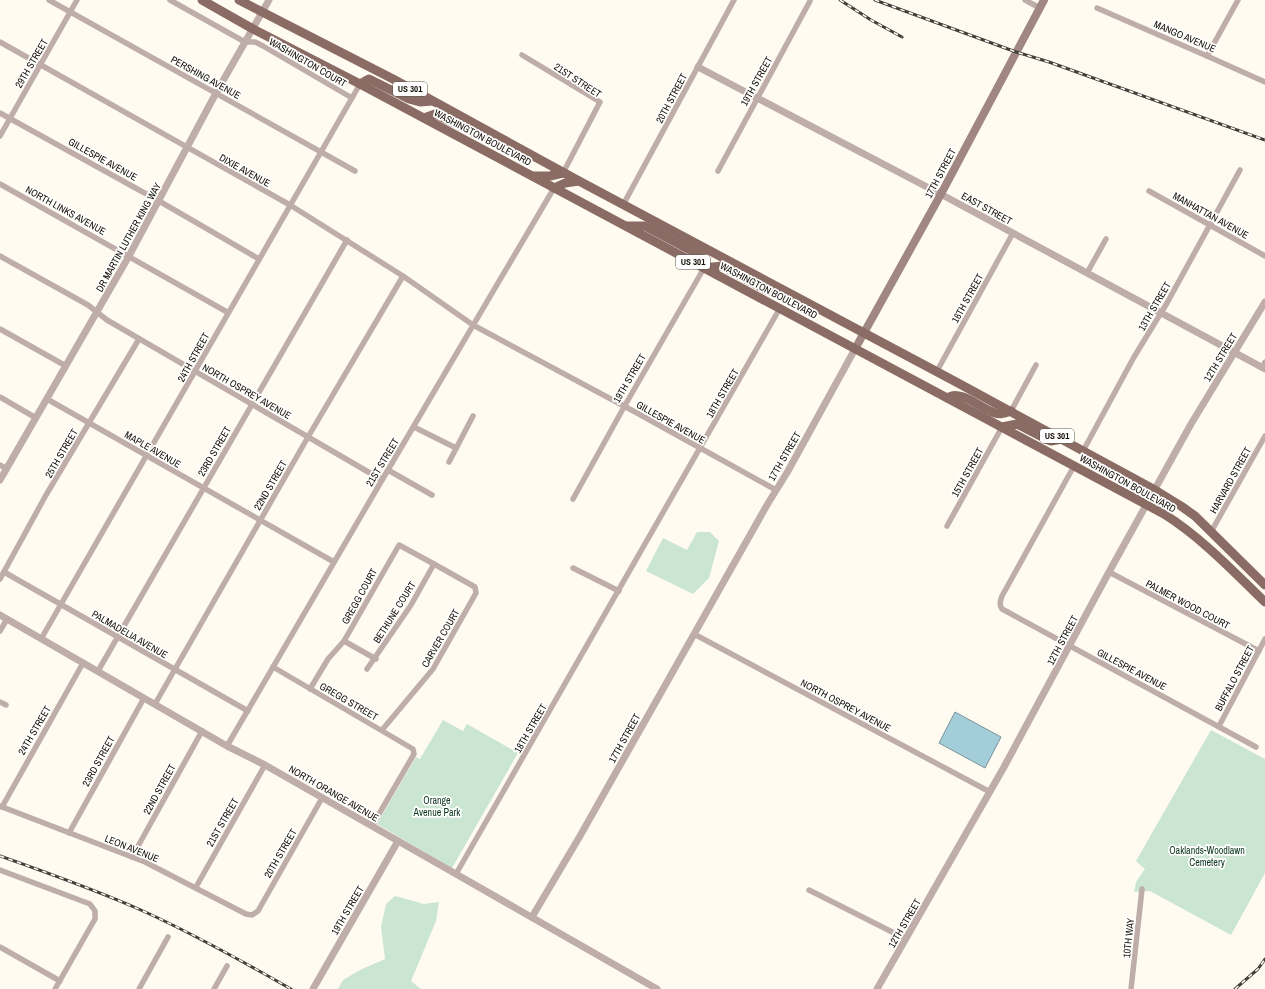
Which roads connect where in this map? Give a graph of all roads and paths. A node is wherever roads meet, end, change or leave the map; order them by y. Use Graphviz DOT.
graph roads {
  1 [pos="49,0"];
  2 [pos="77,0"];
  3 [pos="170,0"];
  4 [pos="202,0"];
  5 [pos="239,0"];
  6 [pos="269,0"];
  7 [pos="734,0"];
  8 [pos="1025,0"];
  9 [pos="1044,0"];
  10 [pos="1238,0"];
  11 [pos="810,1"];
  12 [pos="1040,8"];
  13 [pos="1097,8"];
  14 [pos="70,12"];
  15 [pos="262,13"];
  16 [pos="253,29"];
  17 [pos="0,42"];
  18 [pos="245,42"];
  19 [pos="522,55"];
  20 [pos="1207,56"];
  21 [pos="40,64"];
  22 [pos="698,67"];
  23 [pos="1265,82"];
  24 [pos="360,84"];
  25 [pos="216,93"];
  26 [pos="352,98"];
  27 [pos="758,98"];
  28 [pos="433,101"];
  29 [pos="0,113"];
  30 [pos="10,118"];
  31 [pos="424,118"];
  32 [pos="0,136"];
  33 [pos="499,138"];
  34 [pos="187,147"];
  35 [pos="321,151"];
  36 [pos="1240,170"];
  37 [pos="355,171"];
  38 [pos="718,171"];
  39 [pos="563,173"];
  40 [pos="532,176"];
  41 [pos="579,181"];
  42 [pos="0,184"];
  43 [pos="554,188"];
  44 [pos="1148,191"];
  45 [pos="941,194"];
  46 [pos="159,201"];
  47 [pos="290,205"];
  48 [pos="623,205"];
  49 [pos="1210,225"];
  50 [pos="625,226"];
  51 [pos="1013,233"];
  52 [pos="1106,239"];
  53 [pos="347,240"];
  54 [pos="708,250"];
  55 [pos="0,256"];
  56 [pos="130,256"];
  57 [pos="1265,256"];
  58 [pos="259,259"];
  59 [pos="704,268"];
  60 [pos="1087,273"];
  61 [pos="403,276"];
  62 [pos="785,291"];
  63 [pos="1265,302"];
  64 [pos="780,308"];
  65 [pos="98,312"];
  66 [pos="227,312"];
  67 [pos="1161,313"];
  68 [pos="473,325"];
  69 [pos="0,329"];
  70 [pos="864,332"];
  71 [pos="139,339"];
  72 [pos="855,349"];
  73 [pos="1234,353"];
  74 [pos="1036,365"];
  75 [pos="66,366"];
  76 [pos="1264,366"];
  77 [pos="195,371"];
  78 [pos="937,371"];
  79 [pos="0,397"];
  80 [pos="948,398"];
  81 [pos="47,399"];
  82 [pos="252,405"];
  83 [pos="624,407"];
  84 [pos="1011,411"];
  85 [pos="473,416"];
  86 [pos="36,418"];
  87 [pos="89,423"];
  88 [pos="414,427"];
  89 [pos="1002,427"];
  90 [pos="1265,436"];
  91 [pos="308,437"];
  92 [pos="1062,439"];
  93 [pos="456,448"];
  94 [pos="701,448"];
  95 [pos="1083,451"];
  96 [pos="146,456"];
  97 [pos="449,462"];
  98 [pos="1074,466"];
  99 [pos="3,467"];
  100 [pos="388,470"];
  101 [pos="0,480"];
  102 [pos="382,480"];
  103 [pos="203,488"];
  104 [pos="776,490"];
  105 [pos="1155,490"];
  106 [pos="432,495"];
  107 [pos="572,499"];
  108 [pos="1147,505"];
  109 [pos="260,520"];
  110 [pos="947,526"];
  111 [pos="1212,532"];
  112 [pos="334,562"];
  113 [pos="434,564"];
  114 [pos="572,568"];
  115 [pos="4,572"];
  116 [pos="1109,572"];
  117 [pos="0,578"];
  118 [pos="1265,585"];
  119 [pos="619,591"];
  120 [pos="1265,602"];
  121 [pos="61,604"];
  122 [pos="0,615"];
  123 [pos="7,619"];
  124 [pos="0,631"];
  125 [pos="694,634"];
  126 [pos="118,637"];
  127 [pos="41,639"];
  128 [pos="1265,639"];
  129 [pos="344,641"];
  130 [pos="1070,646"];
  131 [pos="1258,651"];
  132 [pos="376,659"];
  133 [pos="83,663"];
  134 [pos="273,667"];
  135 [pos="175,669"];
  136 [pos="367,669"];
  137 [pos="98,671"];
  138 [pos="310,689"];
  139 [pos="144,698"];
  140 [pos="155,704"];
  141 [pos="248,711"];
  142 [pos="1218,726"];
  143 [pos="382,730"];
  144 [pos="202,731"];
  145 [pos="227,746"];
  146 [pos="1256,747"];
  147 [pos="265,766"];
  148 [pos="990,792"];
  149 [pos="322,798"];
  150 [pos="1,807"];
  151 [pos="372,826"];
  152 [pos="69,832"];
  153 [pos="398,841"];
  154 [pos="132,857"];
  155 [pos="0,870"];
  156 [pos="456,874"];
  157 [pos="196,887"];
  158 [pos="1142,889"];
  159 [pos="809,890"];
  160 [pos="252,914"];
  161 [pos="532,918"];
  162 [pos="168,936"];
  163 [pos="906,939"];
  164 [pos="0,947"];
  165 [pos="227,966"];
  166 [pos="60,981"];
  167 [pos="55,989"];
  168 [pos="138,989"];
  169 [pos="214,989"];
  170 [pos="313,989"];
  171 [pos="657,989"];
  172 [pos="877,989"];
  173 [pos="1131,989"];
  1 -- 14 [label="street, PERSHING AVENUE"];
  2 -- 14 [label="street, 29TH STREET"];
  3 -- 18 [label="street, WASHINGTON COURT"];
  4 -- 16 [label="main road, WASHINGTON BOULEVARD / US 301"];
  5 -- 15 [label="main road, WASHINGTON BOULEVARD / US 301"];
  6 -- 15 [label="street, DR MARTIN LUTHER KING WAY"];
  7 -- 22 [label="street, 20TH STREET"];
  8 -- 12 [label="street"];
  9 -- 12 [label="main road, 17TH STREET"];
  10 -- 20 [label="street"];
  11 -- 27 [label="street, 19TH STREET"];
  12 -- 45 [label="main road, 17TH STREET"];
  13 -- 20 [label="street, MANGO AVENUE"];
  14 -- 21 [label="street, 29TH STREET"];
  14 -- 25 [label="street, PERSHING AVENUE"];
  15 -- 16 [label="street, DR MARTIN LUTHER KING WAY"];
  15 -- 28 [label="main road, WASHINGTON BOULEVARD / US 301"];
  16 -- 18 [label="street, DR MARTIN LUTHER KING WAY"];
  16 -- 24 [label="main road, WASHINGTON BOULEVARD / US 301"];
  17 -- 21 [label="street, DIXIE AVENUE"];
  18 -- 25 [label="street, DR MARTIN LUTHER KING WAY"];
  18 -- 26 [label="street, WASHINGTON COURT"];
  19 -- 39 [label="street, 21ST STREET"];
  20 -- 23 [label="street, MANGO AVENUE"];
  21 -- 30 [label="street, 29TH STREET"];
  21 -- 34 [label="street, DIXIE AVENUE"];
  22 -- 27 [label="street, EAST STREET"];
  22 -- 48 [label="street, 20TH STREET"];
  24 -- 26 [label="street, 24TH STREET"];
  24 -- 28 [label="main road"];
  24 -- 31 [label="main road, WASHINGTON BOULEVARD / US 301"];
  25 -- 34 [label="street, DR MARTIN LUTHER KING WAY"];
  25 -- 35 [label="street, PERSHING AVENUE"];
  26 -- 35 [label="street, 24TH STREET"];
  27 -- 38 [label="street, 19TH STREET"];
  27 -- 45 [label="street, EAST STREET"];
  28 -- 33 [label="main road, WASHINGTON BOULEVARD / US 301"];
  29 -- 30 [label="street, GILLESPIE AVENUE"];
  30 -- 32 [label="street, 29TH STREET"];
  30 -- 46 [label="street, GILLESPIE AVENUE"];
  31 -- 33 [label="main road"];
  31 -- 40 [label="main road, WASHINGTON BOULEVARD / US 301"];
  33 -- 39 [label="main road, WASHINGTON BOULEVARD / US 301"];
  34 -- 46 [label="street, DR MARTIN LUTHER KING WAY"];
  34 -- 47 [label="street, DIXIE AVENUE"];
  35 -- 37 [label="street, PERSHING AVENUE"];
  35 -- 47 [label="street, 24TH STREET"];
  36 -- 49 [label="street, 13TH STREET"];
  39 -- 40 [label="main road"];
  39 -- 41 [label="main road, WASHINGTON BOULEVARD / US 301"];
  40 -- 43 [label="main road, WASHINGTON BOULEVARD / US 301"];
  41 -- 43 [label="main road"];
  41 -- 48 [label="main road, WASHINGTON BOULEVARD / US 301"];
  42 -- 56 [label="street, NORTH LINKS AVENUE"];
  43 -- 50 [label="main road, WASHINGTON BOULEVARD / US 301"];
  43 -- 68 [label="street, 21ST STREET"];
  44 -- 49 [label="street, MANHATTAN AVENUE"];
  45 -- 51 [label="street, EAST STREET"];
  45 -- 70 [label="main road, 17TH STREET"];
  46 -- 56 [label="street, DR MARTIN LUTHER KING WAY"];
  46 -- 58 [label="street, GILLESPIE AVENUE"];
  47 -- 53 [label="street, DIXIE AVENUE"];
  47 -- 58 [label="street, 24TH STREET"];
  48 -- 54 [label="main road, WASHINGTON BOULEVARD / US 301"];
  49 -- 57 [label="street, MANHATTAN AVENUE"];
  49 -- 67 [label="street, 13TH STREET"];
  50 -- 54 [label="main road"];
  50 -- 59 [label="main road, WASHINGTON BOULEVARD / US 301"];
  51 -- 60 [label="street, EAST STREET"];
  51 -- 78 [label="street, 16TH STREET"];
  52 -- 60 [label="street"];
  53 -- 61 [label="street, DIXIE AVENUE"];
  53 -- 82 [label="street, 23RD STREET"];
  54 -- 62 [label="main road, WASHINGTON BOULEVARD / US 301"];
  55 -- 65 [label="street, NORTH OSPREY AVENUE"];
  56 -- 65 [label="street, DR MARTIN LUTHER KING WAY"];
  56 -- 66 [label="street, NORTH LINKS AVENUE"];
  58 -- 66 [label="street, 24TH STREET"];
  59 -- 62 [label="main road"];
  59 -- 64 [label="main road, WASHINGTON BOULEVARD / US 301"];
  59 -- 83 [label="street, 19TH STREET"];
  60 -- 67 [label="street, EAST STREET"];
  61 -- 68 [label="street, DIXIE AVENUE"];
  61 -- 91 [label="street, 22ND STREET"];
  62 -- 70 [label="main road, WASHINGTON BOULEVARD / US 301"];
  63 -- 73 [label="street, 12TH STREET"];
  64 -- 72 [label="main road, WASHINGTON BOULEVARD / US 301"];
  64 -- 94 [label="street, 18TH STREET"];
  65 -- 71 [label="street, NORTH OSPREY AVENUE"];
  65 -- 75 [label="street, DR MARTIN LUTHER KING WAY"];
  66 -- 77 [label="street, 24TH STREET"];
  67 -- 73 [label="street, EAST STREET"];
  67 -- 95 [label="street, 13TH STREET"];
  68 -- 83 [label="street, GILLESPIE AVENUE"];
  68 -- 88 [label="street, 21ST STREET"];
  69 -- 75 [label="street"];
  70 -- 72 [label="main road, 17TH STREET"];
  70 -- 78 [label="main road, WASHINGTON BOULEVARD / US 301"];
  71 -- 77 [label="street, NORTH OSPREY AVENUE"];
  71 -- 87 [label="street, 25TH STREET"];
  72 -- 80 [label="main road, WASHINGTON BOULEVARD / US 301"];
  72 -- 104 [label="street, 17TH STREET"];
  73 -- 76 [label="street, EAST STREET"];
  73 -- 105 [label="street, 12TH STREET"];
  74 -- 84 [label="street"];
  75 -- 81 [label="street, DR MARTIN LUTHER KING WAY"];
  77 -- 82 [label="street, NORTH OSPREY AVENUE"];
  77 -- 96 [label="street, 24TH STREET"];
  78 -- 84 [label="main road, WASHINGTON BOULEVARD / US 301"];
  79 -- 86 [label="street"];
  80 -- 84 [label="main road"];
  80 -- 89 [label="main road, WASHINGTON BOULEVARD / US 301"];
  81 -- 86 [label="street, DR MARTIN LUTHER KING WAY"];
  81 -- 87 [label="street, MAPLE AVENUE"];
  82 -- 91 [label="street, NORTH OSPREY AVENUE"];
  82 -- 103 [label="street, 23RD STREET"];
  83 -- 94 [label="street, GILLESPIE AVENUE"];
  83 -- 107 [label="street, 19TH STREET"];
  84 -- 92 [label="main road, WASHINGTON BOULEVARD / US 301"];
  85 -- 93 [label="street"];
  86 -- 99 [label="street, DR MARTIN LUTHER KING WAY"];
  87 -- 96 [label="street, MAPLE AVENUE"];
  87 -- 115 [label="street, 25TH STREET"];
  88 -- 93 [label="street"];
  88 -- 100 [label="street, 21ST STREET"];
  89 -- 92 [label="main road"];
  89 -- 98 [label="main road, WASHINGTON BOULEVARD / US 301"];
  89 -- 110 [label="street, 15TH STREET"];
  90 -- 111 [label="street, HARVARD STREET"];
  91 -- 102 [label="street, NORTH OSPREY AVENUE"];
  91 -- 109 [label="street, 22ND STREET"];
  92 -- 95 [label="main road, WASHINGTON BOULEVARD / US 301"];
  93 -- 97 [label="street"];
  94 -- 104 [label="street, GILLESPIE AVENUE"];
  94 -- 119 [label="street, 18TH STREET"];
  95 -- 105 [label="main road, WASHINGTON BOULEVARD / US 301"];
  96 -- 103 [label="street, MAPLE AVENUE"];
  96 -- 121 [label="street, 24TH STREET"];
  98 -- 108 [label="main road, WASHINGTON BOULEVARD / US 301"];
  98 -- 130 [label="street, GILLESPIE AVENUE"];
  99 -- 101 [label="street, DR MARTIN LUTHER KING WAY"];
  100 -- 102 [label="street, 21ST STREET"];
  100 -- 106 [label="street"];
  102 -- 112 [label="street, 21ST STREET"];
  103 -- 109 [label="street, MAPLE AVENUE"];
  103 -- 126 [label="street, 23RD STREET"];
  104 -- 125 [label="street, 17TH STREET"];
  105 -- 108 [label="street, 12TH STREET"];
  105 -- 111 [label="main road, WASHINGTON BOULEVARD / US 301"];
  108 -- 116 [label="street, 12TH STREET"];
  108 -- 120 [label="main road, WASHINGTON BOULEVARD / US 301"];
  109 -- 112 [label="street, MAPLE AVENUE"];
  109 -- 135 [label="street, 22ND STREET"];
  111 -- 118 [label="main road, WASHINGTON BOULEVARD / US 301"];
  112 -- 134 [label="street, 21ST STREET"];
  113 -- 129 [label="street, GREGG COURT"];
  113 -- 132 [label="street, BETHUNE COURT"];
  113 -- 143 [label="street, CARVER COURT"];
  114 -- 119 [label="street"];
  115 -- 117 [label="street, 25TH STREET"];
  115 -- 121 [label="street, PALMADELIA AVENUE"];
  116 -- 130 [label="street, 12TH STREET"];
  116 -- 131 [label="street, PALMER WOOD COURT"];
  119 -- 156 [label="street, 18TH STREET"];
  121 -- 126 [label="street, PALMADELIA AVENUE"];
  121 -- 127 [label="street, 24TH STREET"];
  122 -- 123 [label="street, NORTH ORANGE AVENUE"];
  123 -- 124 [label="street"];
  123 -- 127 [label="street, NORTH ORANGE AVENUE"];
  125 -- 148 [label="street, NORTH OSPREY AVENUE"];
  125 -- 161 [label="street, 17TH STREET"];
  126 -- 135 [label="street, PALMADELIA AVENUE"];
  126 -- 137 [label="street, 23RD STREET"];
  127 -- 133 [label="street, NORTH ORANGE AVENUE"];
  128 -- 131 [label="street, BUFFALO STREET"];
  129 -- 132 [label="street"];
  129 -- 138 [label="street, GREGG COURT"];
  130 -- 142 [label="street, GILLESPIE AVENUE"];
  130 -- 148 [label="street, 12TH STREET"];
  131 -- 142 [label="street, BUFFALO STREET"];
  132 -- 136 [label="street, BETHUNE COURT"];
  133 -- 137 [label="street, NORTH ORANGE AVENUE"];
  133 -- 150 [label="street, 24TH STREET"];
  134 -- 138 [label="street, GREGG STREET"];
  134 -- 141 [label="street, 21ST STREET"];
  135 -- 140 [label="street, 22ND STREET"];
  135 -- 141 [label="street, PALMADELIA AVENUE"];
  137 -- 139 [label="street, NORTH ORANGE AVENUE"];
  138 -- 143 [label="street, GREGG STREET"];
  139 -- 140 [label="street, NORTH ORANGE AVENUE"];
  139 -- 152 [label="street, 23RD STREET"];
  140 -- 144 [label="street, NORTH ORANGE AVENUE"];
  141 -- 145 [label="street, 21ST STREET"];
  142 -- 146 [label="street, GILLESPIE AVENUE"];
  143 -- 151 [label="street, GREGG STREET"];
  144 -- 145 [label="street, NORTH ORANGE AVENUE"];
  144 -- 154 [label="street, 22ND STREET"];
  145 -- 147 [label="street, NORTH ORANGE AVENUE"];
  147 -- 149 [label="street, NORTH ORANGE AVENUE"];
  147 -- 157 [label="street, 21ST STREET"];
  148 -- 163 [label="street, 12TH STREET"];
  149 -- 151 [label="street, NORTH ORANGE AVENUE"];
  149 -- 160 [label="street, 20TH STREET"];
  150 -- 152 [label="street, LEON AVENUE"];
  151 -- 153 [label="street, NORTH ORANGE AVENUE"];
  152 -- 154 [label="street, LEON AVENUE"];
  153 -- 156 [label="street, NORTH ORANGE AVENUE"];
  153 -- 170 [label="street, 19TH STREET"];
  154 -- 157 [label="street, LEON AVENUE"];
  155 -- 166 [label="street"];
  156 -- 161 [label="street, NORTH ORANGE AVENUE"];
  157 -- 160 [label="street, LEON AVENUE"];
  158 -- 173 [label="street, 10TH WAY"];
  159 -- 163 [label="street"];
  161 -- 171 [label="street, NORTH ORANGE AVENUE"];
  162 -- 168 [label="street"];
  163 -- 172 [label="street, 12TH STREET"];
  164 -- 166 [label="street"];
  165 -- 169 [label="street"];
  166 -- 167 [label="street"];
}
